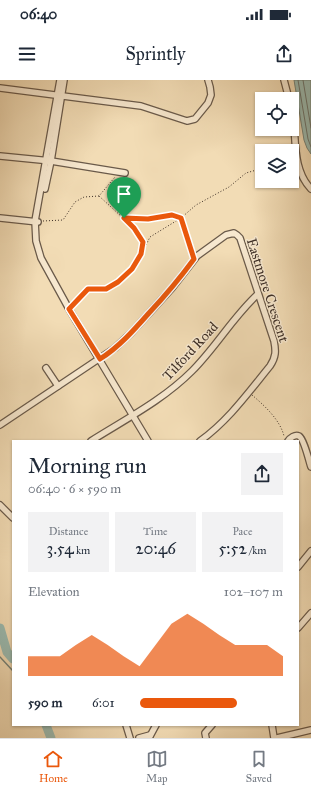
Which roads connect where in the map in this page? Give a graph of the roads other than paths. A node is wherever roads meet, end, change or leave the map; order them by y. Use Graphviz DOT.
graph roads {
  1 [pos="60,80"];
  2 [pos="64,80"];
  3 [pos="208,80"];
  4 [pos="284,80"];
  5 [pos="0,88"];
  6 [pos="287,92"];
  7 [pos="59,95"];
  8 [pos="295,136"];
  9 [pos="0,156"];
  10 [pos="48,161"];
  11 [pos="125,173"];
  12 [pos="311,189"];
  13 [pos="0,218"];
  14 [pos="37,221"];
  15 [pos="258,294"];
  16 [pos="100,359"];
  17 [pos="46,368"];
  18 [pos="58,386"];
  19 [pos="132,415"];
  20 [pos="2,422"];
  21 [pos="93,440"];
  22 [pos="147,440"];
  23 [pos="201,440"];
  24 [pos="288,440"];
  25 [pos="311,467"];
  26 [pos="0,505"];
  27 [pos="12,517"];
  28 [pos="311,551"];
  29 [pos="299,565"];
  30 [pos="311,613"];
  31 [pos="299,627"];
  32 [pos="126,726"];
  33 [pos="155,726"];
  34 [pos="211,726"];
  35 [pos="272,726"];
  36 [pos="311,730"];
  37 [pos="149,737"];
  38 [pos="130,738"];
  39 [pos="139,738"];
  40 [pos="206,738"];
  41 [pos="274,738"];
  42 [pos="277,738"];
  1 -- 7 [label="street"];
  2 -- 7 [label="street"];
  3 -- 7 [label="street"];
  4 -- 6 [label="street"];
  5 -- 7 [label="street"];
  7 -- 10 [label="street"];
  8 -- 12 [label="street"];
  9 -- 10 [label="street"];
  10 -- 11 [label="street"];
  10 -- 14 [label="street"];
  13 -- 14 [label="street"];
  14 -- 16 [label="street"];
  15 -- 16 [label="street, Eastmore Crescent"];
  15 -- 19 [label="street, Tilford Road"];
  15 -- 23 [label="street, Eastmore Crescent"];
  16 -- 18 [label="street, Eastmore Crescent"];
  16 -- 19 [label="street"];
  17 -- 18 [label="street"];
  18 -- 20 [label="street, Eastmore Crescent"];
  19 -- 21 [label="street, Tilford Road"];
  19 -- 22 [label="street"];
  24 -- 25 [label="street"];
  26 -- 27 [label="street"];
  28 -- 29 [label="street"];
  30 -- 31 [label="street"];
  32 -- 38 [label="street"];
  33 -- 37 [label="street"];
  34 -- 40 [label="street"];
  35 -- 41 [label="street"];
  36 -- 42 [label="street"];
  37 -- 39 [label="street"];
}
